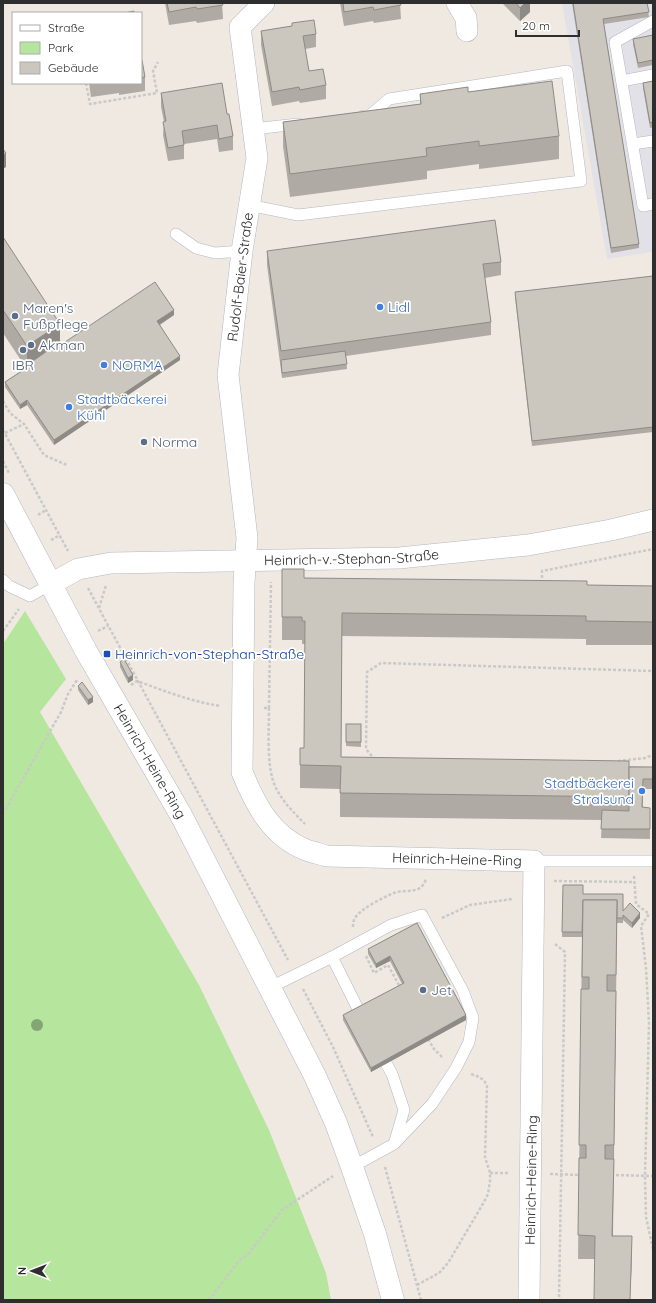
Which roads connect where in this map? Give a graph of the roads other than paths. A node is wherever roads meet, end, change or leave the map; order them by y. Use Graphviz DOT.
graph roads {
  1 [pos="264,3"];
  2 [pos="457,3"];
  3 [pos="653,21"];
  4 [pos="467,31"];
  5 [pos="653,76"];
  6 [pos="622,81"];
  7 [pos="354,117"];
  8 [pos="308,123"];
  9 [pos="253,129"];
  10 [pos="653,141"];
  11 [pos="633,144"];
  12 [pos="653,204"];
  13 [pos="249,205"];
  14 [pos="176,234"];
  15 [pos="242,251"];
  16 [pos="3,494"];
  17 [pos="653,520"];
  18 [pos="246,560"];
  19 [pos="3,580"];
  20 [pos="51,584"];
  21 [pos="543,861"];
  22 [pos="653,861"];
  23 [pos="332,957"];
  24 [pos="269,988"];
  25 [pos="394,1144"];
  26 [pos="346,1170"];
  27 [pos="393,1300"];
  28 [pos="529,1300"];
  1 -- 9 [label="street, Rudolf-Baier-Straße"];
  2 -- 4 [label="street"];
  3 -- 6 [label="lane"];
  5 -- 6 [label="lane"];
  6 -- 11 [label="lane"];
  7 -- 13 [label="lane"];
  8 -- 9 [label="lane"];
  9 -- 13 [label="street, Rudolf-Baier-Straße"];
  10 -- 11 [label="lane"];
  11 -- 12 [label="lane"];
  13 -- 15 [label="street, Rudolf-Baier-Straße"];
  14 -- 15 [label="lane"];
  15 -- 18 [label="street, Rudolf-Baier-Straße"];
  16 -- 20 [label="main road, Heinrich-Heine-Ring"];
  17 -- 18 [label="street, Heinrich-v.-Stephan-Straße"];
  18 -- 20 [label="street, Heinrich-v.-Stephan-Straße"];
  18 -- 21 [label="street, Heinrich-Heine-Ring"];
  19 -- 20 [label="lane"];
  20 -- 24 [label="main road, Heinrich-Heine-Ring"];
  21 -- 22 [label="lane"];
  21 -- 28 [label="street, Heinrich-Heine-Ring"];
  23 -- 24 [label="lane"];
  23 -- 25 [label="lane"];
  23 -- 25 [label="lane"];
  24 -- 26 [label="main road, Heinrich-Heine-Ring"];
  25 -- 26 [label="lane"];
  26 -- 27 [label="main road, Heinrich-Heine-Ring"];
}
